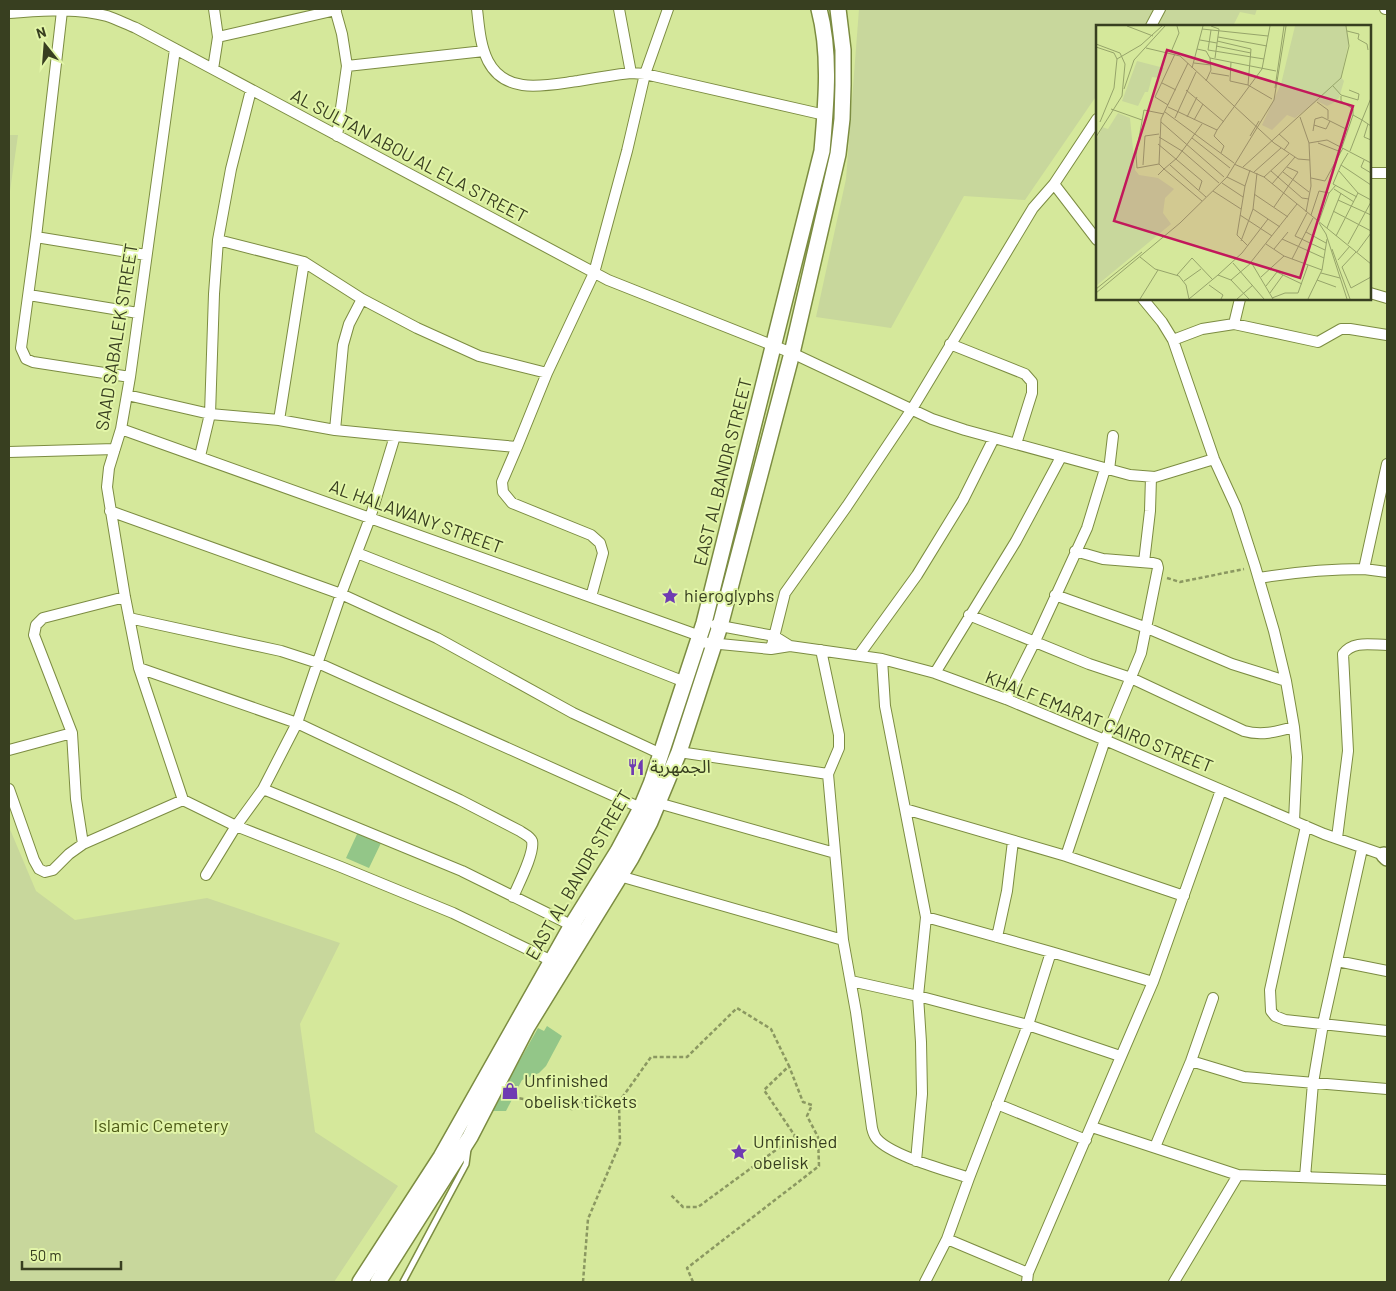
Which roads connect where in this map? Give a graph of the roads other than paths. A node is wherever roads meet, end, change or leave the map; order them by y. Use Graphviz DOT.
graph roads {
  1 [pos="214,9"];
  2 [pos="477,9"];
  3 [pos="619,9"];
  4 [pos="668,9"];
  5 [pos="819,9"];
  6 [pos="838,9"];
  7 [pos="1160,9"];
  8 [pos="33,10"];
  9 [pos="335,10"];
  10 [pos="62,11"];
  11 [pos="9,13"];
  12 [pos="1152,25"];
  13 [pos="218,37"];
  14 [pos="175,49"];
  15 [pos="484,51"];
  16 [pos="347,66"];
  17 [pos="213,69"];
  18 [pos="631,72"];
  19 [pos="645,74"];
  20 [pos="251,90"];
  21 [pos="825,115"];
  22 [pos="1096,120"];
  23 [pos="337,136"];
  24 [pos="1371,173"];
  25 [pos="1387,173"];
  26 [pos="1054,184"];
  27 [pos="36,237"];
  28 [pos="1096,239"];
  29 [pos="218,240"];
  30 [pos="146,255"];
  31 [pos="304,262"];
  32 [pos="594,273"];
  33 [pos="1371,293"];
  34 [pos="28,295"];
  35 [pos="1387,298"];
  36 [pos="362,299"];
  37 [pos="1144,300"];
  38 [pos="1240,300"];
  39 [pos="138,313"];
  40 [pos="1234,324"];
  41 [pos="1387,334"];
  42 [pos="1173,340"];
  43 [pos="950,344"];
  44 [pos="774,346"];
  45 [pos="792,353"];
  46 [pos="547,373"];
  47 [pos="130,378"];
  48 [pos="127,395"];
  49 [pos="912,410"];
  50 [pos="210,414"];
  51 [pos="279,420"];
  52 [pos="121,429"];
  53 [pos="335,430"];
  54 [pos="395,436"];
  55 [pos="1113,436"];
  56 [pos="994,438"];
  57 [pos="1016,444"];
  58 [pos="516,447"];
  59 [pos="115,449"];
  60 [pos="9,452"];
  61 [pos="200,456"];
  62 [pos="1061,456"];
  63 [pos="1214,459"];
  64 [pos="1387,464"];
  65 [pos="1107,469"];
  66 [pos="1152,477"];
  67 [pos="110,510"];
  68 [pos="370,518"];
  69 [pos="1075,551"];
  70 [pos="357,553"];
  71 [pos="1144,562"];
  72 [pos="1364,569"];
  73 [pos="1387,572"];
  74 [pos="1259,578"];
  75 [pos="341,594"];
  76 [pos="1055,594"];
  77 [pos="125,597"];
  78 [pos="591,597"];
  79 [pos="969,615"];
  80 [pos="129,618"];
  81 [pos="720,626"];
  82 [pos="1147,628"];
  83 [pos="701,634"];
  84 [pos="774,636"];
  85 [pos="1035,641"];
  86 [pos="715,644"];
  87 [pos="1387,645"];
  88 [pos="790,646"];
  89 [pos="771,648"];
  90 [pos="821,650"];
  91 [pos="859,655"];
  92 [pos="882,659"];
  93 [pos="318,663"];
  94 [pos="139,668"];
  95 [pos="935,673"];
  96 [pos="1131,678"];
  97 [pos="1286,681"];
  98 [pos="685,682"];
  99 [pos="1006,699"];
  100 [pos="297,723"];
  101 [pos="1294,727"];
  102 [pos="72,732"];
  103 [pos="1105,740"];
  104 [pos="9,750"];
  105 [pos="679,752"];
  106 [pos="661,754"];
  107 [pos="828,774"];
  108 [pos="9,789"];
  109 [pos="263,789"];
  110 [pos="1221,790"];
  111 [pos="183,800"];
  112 [pos="658,804"];
  113 [pos="641,808"];
  114 [pos="905,809"];
  115 [pos="1294,821"];
  116 [pos="236,826"];
  117 [pos="1306,826"];
  118 [pos="1337,838"];
  119 [pos="1013,841"];
  120 [pos="84,844"];
  121 [pos="1362,849"];
  122 [pos="834,853"];
  123 [pos="1066,856"];
  124 [pos="1386,856"];
  125 [pos="612,874"];
  126 [pos="206,875"];
  127 [pos="1184,896"];
  128 [pos="513,898"];
  129 [pos="926,917"];
  130 [pos="579,929"];
  131 [pos="997,937"];
  132 [pos="843,940"];
  133 [pos="1051,952"];
  134 [pos="1337,961"];
  135 [pos="558,964"];
  136 [pos="1387,971"];
  137 [pos="851,981"];
  138 [pos="1153,982"];
  139 [pos="918,996"];
  140 [pos="1213,998"];
  141 [pos="1323,1024"];
  142 [pos="1028,1025"];
  143 [pos="1387,1030"];
  144 [pos="1120,1056"];
  145 [pos="1191,1061"];
  146 [pos="1313,1082"];
  147 [pos="1387,1089"];
  148 [pos="997,1104"];
  149 [pos="478,1105"];
  150 [pos="1092,1127"];
  151 [pos="470,1137"];
  152 [pos="1086,1140"];
  153 [pos="1155,1147"];
  154 [pos="447,1160"];
  155 [pos="916,1160"];
  156 [pos="1238,1175"];
  157 [pos="1305,1177"];
  158 [pos="969,1178"];
  159 [pos="1387,1180"];
  160 [pos="947,1239"];
  161 [pos="1027,1278"];
  162 [pos="360,1282"];
  163 [pos="378,1282"];
  164 [pos="403,1282"];
  165 [pos="925,1282"];
  166 [pos="1174,1282"];
  1 -- 13 [label="street"];
  2 -- 15 [label="street"];
  3 -- 18 [label="street"];
  4 -- 19 [label="street"];
  5 -- 21 [label="main road, EAST AL BANDR STREET"];
  6 -- 45 [label="main road, EAST AL BANDR STREET"];
  7 -- 12 [label="street"];
  8 -- 10 [label="street, AL SULTAN ABOU AL ELA STREET"];
  8 -- 11 [label="street, AL SULTAN ABOU AL ELA STREET"];
  9 -- 13 [label="street"];
  9 -- 16 [label="street"];
  10 -- 14 [label="street, AL SULTAN ABOU AL ELA STREET"];
  10 -- 27 [label="street"];
  13 -- 17 [label="street"];
  14 -- 17 [label="street, AL SULTAN ABOU AL ELA STREET"];
  14 -- 30 [label="street, SAAD SABALEK STREET"];
  15 -- 16 [label="street"];
  15 -- 18 [label="street"];
  16 -- 23 [label="street"];
  17 -- 20 [label="street, AL SULTAN ABOU AL ELA STREET"];
  18 -- 19 [label="street"];
  19 -- 21 [label="street"];
  19 -- 32 [label="street"];
  20 -- 23 [label="street, AL SULTAN ABOU AL ELA STREET"];
  20 -- 29 [label="street"];
  21 -- 44 [label="main road, EAST AL BANDR STREET"];
  22 -- 26 [label="street"];
  23 -- 32 [label="street, AL SULTAN ABOU AL ELA STREET"];
  24 -- 25 [label="street"];
  26 -- 28 [label="street"];
  26 -- 43 [label="street"];
  27 -- 30 [label="street"];
  27 -- 34 [label="street"];
  29 -- 31 [label="street"];
  29 -- 50 [label="street"];
  30 -- 39 [label="street, SAAD SABALEK STREET"];
  31 -- 36 [label="street"];
  31 -- 51 [label="street"];
  32 -- 44 [label="street, AL SULTAN ABOU AL ELA STREET"];
  32 -- 46 [label="street"];
  33 -- 35 [label="street"];
  34 -- 39 [label="street"];
  34 -- 47 [label="street"];
  36 -- 46 [label="street"];
  36 -- 53 [label="street"];
  37 -- 42 [label="street"];
  38 -- 40 [label="street"];
  39 -- 47 [label="street, SAAD SABALEK STREET"];
  40 -- 41 [label="street"];
  40 -- 42 [label="street"];
  42 -- 63 [label="street"];
  43 -- 49 [label="street"];
  43 -- 57 [label="street"];
  44 -- 45 [label="street, AL SULTAN ABOU AL ELA STREET"];
  44 -- 83 [label="main road, EAST AL BANDR STREET"];
  45 -- 49 [label="street, AL SULTAN ABOU AL ELA STREET"];
  45 -- 81 [label="main road, EAST AL BANDR STREET"];
  46 -- 58 [label="street"];
  47 -- 48 [label="street, SAAD SABALEK STREET"];
  48 -- 50 [label="street"];
  48 -- 52 [label="street, SAAD SABALEK STREET"];
  49 -- 56 [label="street, AL SULTAN ABOU AL ELA STREET"];
  49 -- 84 [label="street"];
  50 -- 51 [label="street"];
  50 -- 61 [label="street"];
  51 -- 53 [label="street"];
  52 -- 59 [label="street, SAAD SABALEK STREET"];
  52 -- 61 [label="street, AL HALAWANY STREET"];
  53 -- 54 [label="street"];
  54 -- 58 [label="street"];
  54 -- 68 [label="street"];
  55 -- 65 [label="street"];
  56 -- 57 [label="street, AL SULTAN ABOU AL ELA STREET"];
  56 -- 91 [label="street"];
  57 -- 62 [label="street, AL SULTAN ABOU AL ELA STREET"];
  58 -- 78 [label="street"];
  59 -- 60 [label="street"];
  59 -- 67 [label="street, SAAD SABALEK STREET"];
  61 -- 68 [label="street, AL HALAWANY STREET"];
  62 -- 65 [label="street, AL SULTAN ABOU AL ELA STREET"];
  62 -- 79 [label="street"];
  63 -- 66 [label="street"];
  63 -- 74 [label="street"];
  64 -- 72 [label="street"];
  65 -- 66 [label="street, AL SULTAN ABOU AL ELA STREET"];
  65 -- 69 [label="street"];
  66 -- 71 [label="street"];
  67 -- 75 [label="street"];
  67 -- 77 [label="street, SAAD SABALEK STREET"];
  68 -- 70 [label="street"];
  68 -- 78 [label="street, AL HALAWANY STREET"];
  69 -- 71 [label="street"];
  69 -- 76 [label="street"];
  70 -- 75 [label="street"];
  70 -- 98 [label="street"];
  71 -- 82 [label="street"];
  72 -- 73 [label="street"];
  72 -- 74 [label="street"];
  74 -- 97 [label="street"];
  75 -- 93 [label="street"];
  75 -- 106 [label="street"];
  76 -- 82 [label="street"];
  76 -- 85 [label="street"];
  77 -- 80 [label="street, SAAD SABALEK STREET"];
  77 -- 102 [label="street"];
  78 -- 83 [label="street, AL HALAWANY STREET"];
  79 -- 85 [label="street"];
  79 -- 95 [label="street"];
  80 -- 93 [label="street"];
  80 -- 94 [label="street, SAAD SABALEK STREET"];
  81 -- 83 [label="street, KHALF EMARAT CAIRO STREET"];
  81 -- 84 [label="street, KHALF EMARAT CAIRO STREET"];
  81 -- 86 [label="main road, EAST AL BANDR STREET"];
  82 -- 96 [label="street"];
  82 -- 97 [label="street"];
  83 -- 86 [label="street, KHALF EMARAT CAIRO STREET"];
  83 -- 98 [label="main road, EAST AL BANDR STREET"];
  84 -- 88 [label="street, KHALF EMARAT CAIRO STREET"];
  84 -- 89 [label="street"];
  85 -- 96 [label="street"];
  85 -- 99 [label="street"];
  86 -- 89 [label="street, KHALF EMARAT CAIRO STREET"];
  86 -- 105 [label="main road, EAST AL BANDR STREET"];
  87 -- 118 [label="street"];
  88 -- 89 [label="street, KHALF EMARAT CAIRO STREET"];
  88 -- 90 [label="street, KHALF EMARAT CAIRO STREET"];
  90 -- 91 [label="street, KHALF EMARAT CAIRO STREET"];
  90 -- 107 [label="street"];
  91 -- 92 [label="street, KHALF EMARAT CAIRO STREET"];
  92 -- 95 [label="street, KHALF EMARAT CAIRO STREET"];
  92 -- 114 [label="street"];
  93 -- 100 [label="street"];
  93 -- 113 [label="street"];
  94 -- 100 [label="street"];
  94 -- 111 [label="street, SAAD SABALEK STREET"];
  95 -- 99 [label="street, KHALF EMARAT CAIRO STREET"];
  96 -- 101 [label="street"];
  96 -- 103 [label="street"];
  97 -- 101 [label="street"];
  98 -- 106 [label="main road, EAST AL BANDR STREET"];
  99 -- 103 [label="street, KHALF EMARAT CAIRO STREET"];
  100 -- 109 [label="street"];
  100 -- 128 [label="street"];
  101 -- 115 [label="street"];
  102 -- 104 [label="street"];
  102 -- 120 [label="street"];
  103 -- 110 [label="street, KHALF EMARAT CAIRO STREET"];
  103 -- 123 [label="street"];
  105 -- 107 [label="street"];
  105 -- 112 [label="main road, EAST AL BANDR STREET"];
  106 -- 113 [label="main road, EAST AL BANDR STREET"];
  107 -- 122 [label="street"];
  108 -- 120 [label="street"];
  109 -- 116 [label="street"];
  109 -- 128 [label="street"];
  110 -- 115 [label="street, KHALF EMARAT CAIRO STREET"];
  110 -- 127 [label="street"];
  111 -- 116 [label="street"];
  111 -- 120 [label="street"];
  112 -- 122 [label="street"];
  112 -- 125 [label="main road, EAST AL BANDR STREET"];
  113 -- 125 [label="main road, EAST AL BANDR STREET"];
  114 -- 119 [label="street"];
  114 -- 129 [label="street"];
  115 -- 117 [label="street, KHALF EMARAT CAIRO STREET"];
  116 -- 126 [label="street"];
  116 -- 135 [label="street"];
  117 -- 118 [label="street, KHALF EMARAT CAIRO STREET"];
  117 -- 141 [label="street"];
  118 -- 121 [label="street, KHALF EMARAT CAIRO STREET"];
  119 -- 123 [label="street"];
  119 -- 131 [label="street"];
  121 -- 124 [label="street, KHALF EMARAT CAIRO STREET"];
  121 -- 134 [label="street"];
  122 -- 132 [label="street"];
  123 -- 127 [label="street"];
  125 -- 130 [label="main road, EAST AL BANDR STREET"];
  125 -- 132 [label="street"];
  127 -- 138 [label="street"];
  128 -- 130 [label="street"];
  129 -- 131 [label="street"];
  129 -- 139 [label="street"];
  130 -- 135 [label="main road, EAST AL BANDR STREET"];
  131 -- 133 [label="street"];
  132 -- 137 [label="street"];
  133 -- 138 [label="street"];
  133 -- 142 [label="street"];
  134 -- 136 [label="street"];
  134 -- 141 [label="street"];
  135 -- 149 [label="main road, EAST AL BANDR STREET"];
  137 -- 139 [label="street"];
  137 -- 155 [label="street"];
  138 -- 144 [label="street"];
  139 -- 142 [label="street"];
  139 -- 155 [label="street"];
  140 -- 145 [label="street"];
  141 -- 143 [label="street"];
  141 -- 146 [label="street"];
  142 -- 144 [label="street"];
  142 -- 148 [label="street"];
  144 -- 150 [label="street"];
  145 -- 146 [label="street"];
  145 -- 153 [label="street"];
  146 -- 147 [label="street"];
  146 -- 157 [label="street"];
  148 -- 152 [label="street"];
  148 -- 158 [label="street"];
  149 -- 151 [label="main road, EAST AL BANDR STREET"];
  149 -- 154 [label="main road, EAST AL BANDR STREET"];
  150 -- 152 [label="street"];
  150 -- 153 [label="street"];
  151 -- 154 [label="main road, EAST AL BANDR STREET"];
  151 -- 164 [label="lane"];
  152 -- 161 [label="street"];
  153 -- 156 [label="street"];
  154 -- 162 [label="main road, EAST AL BANDR STREET"];
  154 -- 163 [label="main road, EAST AL BANDR STREET"];
  155 -- 158 [label="street"];
  156 -- 157 [label="street"];
  156 -- 166 [label="street"];
  157 -- 159 [label="street"];
  158 -- 160 [label="street"];
  160 -- 161 [label="street"];
  160 -- 165 [label="street"];
}
